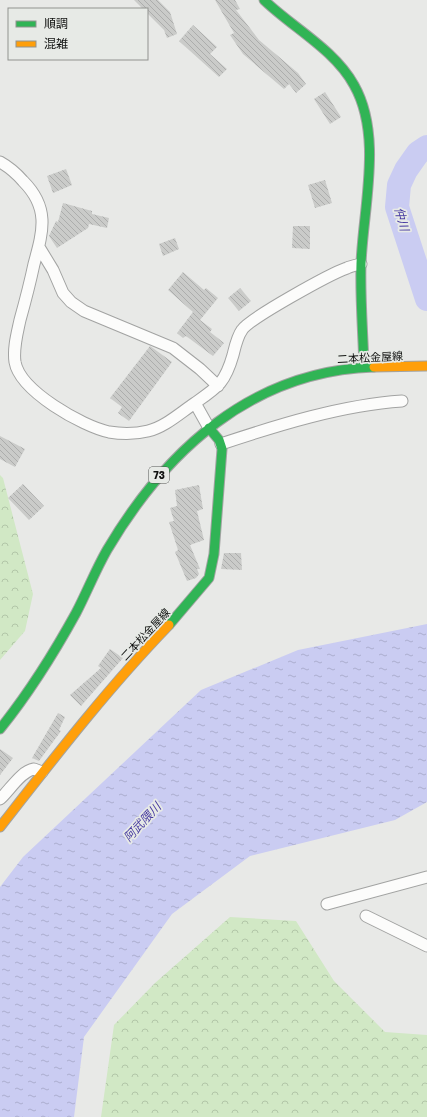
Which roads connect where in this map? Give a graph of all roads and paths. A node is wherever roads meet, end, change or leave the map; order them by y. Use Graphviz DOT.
graph roads {
  1 [pos="264,0"];
  2 [pos="0,162"];
  3 [pos="39,247"];
  4 [pos="361,264"];
  5 [pos="427,366"];
  6 [pos="364,367"];
  7 [pos="218,386"];
  8 [pos="402,400"];
  9 [pos="195,404"];
  10 [pos="209,428"];
  11 [pos="221,444"];
  12 [pos="0,728"];
  13 [pos="42,772"];
  14 [pos="0,799"];
  15 [pos="0,827"];
  16 [pos="427,877"];
  17 [pos="326,904"];
  18 [pos="366,916"];
  19 [pos="427,946"];
  1 -- 4 [label="main road"];
  2 -- 3 [label="street"];
  3 -- 7 [label="street"];
  3 -- 9 [label="street"];
  4 -- 6 [label="main road"];
  4 -- 7 [label="street"];
  5 -- 6 [label="main road, 二本松金屋線 / 73"];
  6 -- 10 [label="main road, 二本松金屋線 / 73"];
  7 -- 9 [label="street"];
  8 -- 11 [label="street"];
  9 -- 10 [label="street"];
  10 -- 11 [label="main road"];
  10 -- 12 [label="main road, 二本松金屋線 / 73"];
  11 -- 13 [label="main road, 二本松金屋線"];
  13 -- 14 [label="street"];
  13 -- 15 [label="main road, 二本松金屋線"];
  16 -- 17 [label="street"];
  18 -- 19 [label="street"];
}
